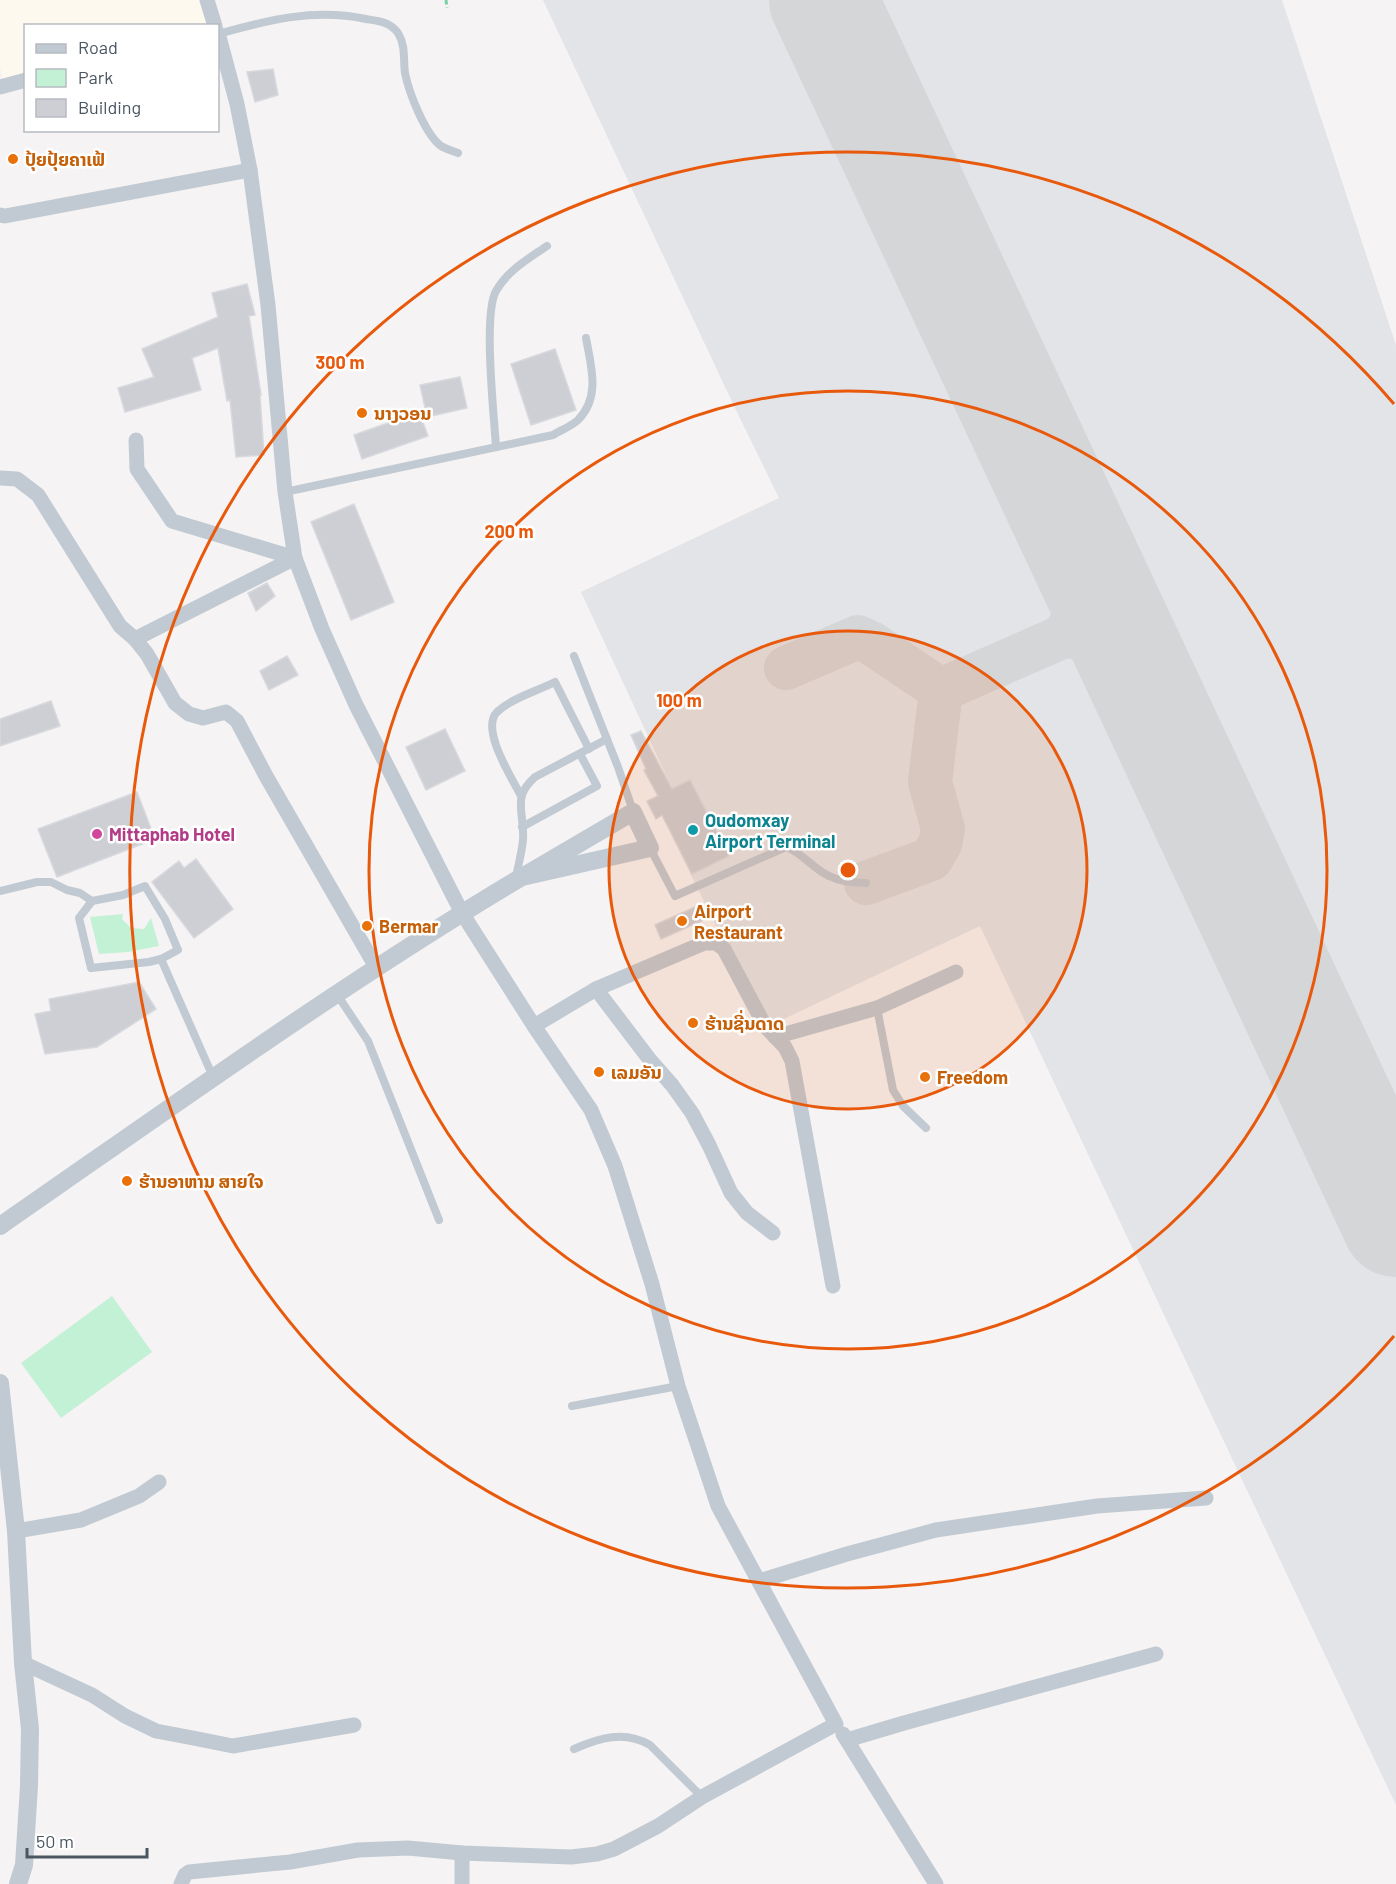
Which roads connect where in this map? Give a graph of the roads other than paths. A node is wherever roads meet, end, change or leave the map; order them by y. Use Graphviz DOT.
graph roads {
  1 [pos="207,0"];
  2 [pos="214,24"];
  3 [pos="219,34"];
  4 [pos="219,38"];
  5 [pos="24,81"];
  6 [pos="0,87"];
  7 [pos="458,153"];
  8 [pos="250,170"];
  9 [pos="0,215"];
  10 [pos="547,246"];
  11 [pos="586,338"];
  12 [pos="136,440"];
  13 [pos="496,447"];
  14 [pos="0,478"];
  15 [pos="285,492"];
  16 [pos="295,558"];
  17 [pos="135,639"];
  18 [pos="574,656"];
  19 [pos="607,739"];
  20 [pos="589,749"];
  21 [pos="580,754"];
  22 [pos="521,796"];
  23 [pos="633,812"];
  24 [pos="522,827"];
  25 [pos="650,848"];
  26 [pos="518,879"];
  27 [pos="866,883"];
  28 [pos="0,891"];
  29 [pos="92,901"];
  30 [pos="462,913"];
  31 [pos="161,959"];
  32 [pos="376,967"];
  33 [pos="956,972"];
  34 [pos="596,989"];
  35 [pos="336,993"];
  36 [pos="877,1008"];
  37 [pos="534,1026"];
  38 [pos="775,1037"];
  39 [pos="213,1078"];
  40 [pos="926,1128"];
  41 [pos="439,1220"];
  42 [pos="0,1226"];
  43 [pos="772,1233"];
  44 [pos="833,1286"];
  45 [pos="0,1383"];
  46 [pos="678,1386"];
  47 [pos="572,1406"];
  48 [pos="159,1482"];
  49 [pos="1206,1498"];
  50 [pos="16,1531"];
  51 [pos="759,1581"];
  52 [pos="1156,1654"];
  53 [pos="23,1663"];
  54 [pos="836,1724"];
  55 [pos="354,1725"];
  56 [pos="847,1740"];
  57 [pos="574,1749"];
  58 [pos="702,1797"];
  59 [pos="462,1853"];
  60 [pos="18,1884"];
  61 [pos="180,1884"];
  62 [pos="462,1884"];
  63 [pos="936,1884"];
  1 -- 2 [label="street"];
  3 -- 7 [label="lane"];
  4 -- 8 [label="street"];
  5 -- 6 [label="street"];
  8 -- 9 [label="street"];
  8 -- 15 [label="street"];
  10 -- 13 [label="lane"];
  11 -- 13 [label="lane"];
  12 -- 16 [label="street"];
  13 -- 15 [label="lane"];
  14 -- 17 [label="street"];
  15 -- 16 [label="street"];
  16 -- 17 [label="street"];
  16 -- 30 [label="street"];
  17 -- 32 [label="street"];
  18 -- 19 [label="lane"];
  19 -- 20 [label="lane"];
  19 -- 23 [label="lane"];
  20 -- 21 [label="lane"];
  20 -- 22 [label="lane"];
  21 -- 22 [label="lane"];
  21 -- 24 [label="lane"];
  22 -- 24 [label="lane"];
  23 -- 25 [label="street"];
  23 -- 26 [label="street"];
  24 -- 26 [label="lane"];
  25 -- 26 [label="street"];
  25 -- 27 [label="lane"];
  26 -- 30 [label="street"];
  28 -- 29 [label="lane"];
  29 -- 31 [label="lane"];
  29 -- 31 [label="lane"];
  30 -- 32 [label="street"];
  30 -- 37 [label="street"];
  31 -- 39 [label="lane"];
  32 -- 35 [label="street"];
  33 -- 36 [label="street"];
  34 -- 37 [label="street"];
  34 -- 38 [label="street"];
  34 -- 43 [label="street"];
  35 -- 39 [label="street"];
  35 -- 41 [label="lane"];
  36 -- 38 [label="street"];
  36 -- 40 [label="lane"];
  37 -- 46 [label="street"];
  38 -- 44 [label="street"];
  39 -- 42 [label="street"];
  45 -- 50 [label="street"];
  46 -- 47 [label="lane"];
  46 -- 51 [label="street"];
  48 -- 50 [label="street"];
  49 -- 51 [label="street"];
  50 -- 53 [label="street"];
  51 -- 54 [label="street"];
  52 -- 56 [label="street"];
  53 -- 55 [label="street"];
  53 -- 60 [label="street"];
  54 -- 56 [label="street"];
  54 -- 58 [label="street"];
  56 -- 63 [label="street"];
  57 -- 58 [label="lane"];
  58 -- 59 [label="street"];
  59 -- 61 [label="street"];
  59 -- 62 [label="street"];
}
